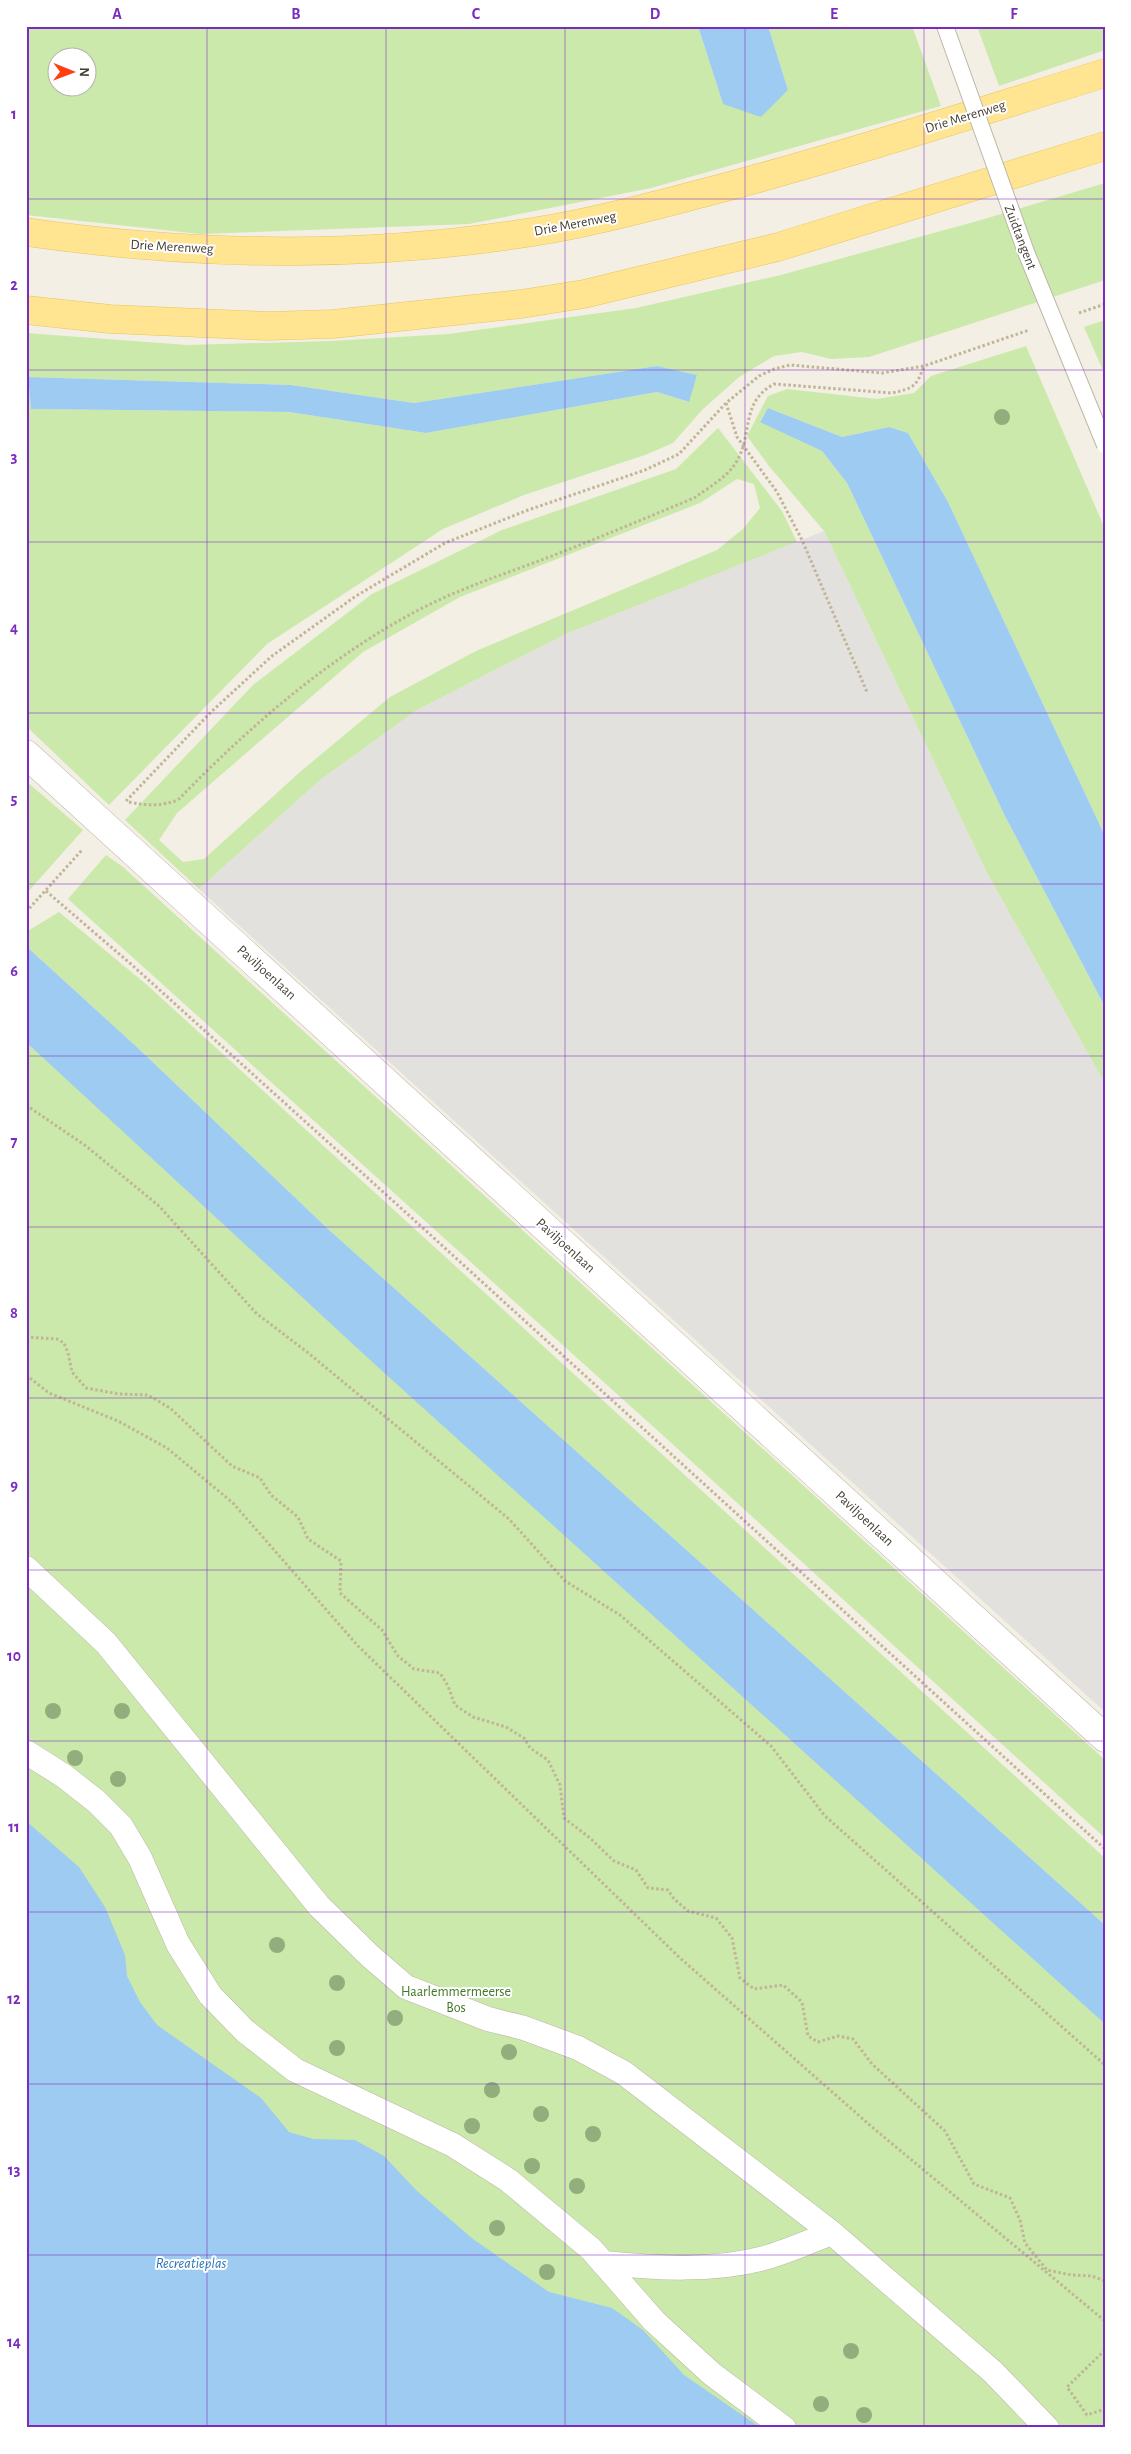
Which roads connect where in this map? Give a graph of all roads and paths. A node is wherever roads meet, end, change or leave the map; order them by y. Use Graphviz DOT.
graph roads {
  1 [pos="945,26"];
  2 [pos="1105,73"];
  3 [pos="1105,146"];
  4 [pos="26,232"];
  5 [pos="1105,304"];
  6 [pos="26,310"];
  7 [pos="1078,313"];
  8 [pos="1033,329"];
  9 [pos="924,366"];
  10 [pos="726,403"];
  11 [pos="1105,445"];
  12 [pos="744,446"];
  13 [pos="867,692"];
  14 [pos="26,754"];
  15 [pos="126,801"];
  16 [pos="104,824"];
  17 [pos="46,891"];
  18 [pos="26,912"];
  19 [pos="26,1105"];
  20 [pos="26,1337"];
  21 [pos="26,1375"];
  22 [pos="26,1568"];
  23 [pos="1105,1738"];
  24 [pos="26,1752"];
  25 [pos="1105,1849"];
  26 [pos="1105,2064"];
  27 [pos="832,2233"];
  28 [pos="603,2263"];
  29 [pos="1105,2281"];
  30 [pos="1105,2321"];
  31 [pos="1105,2350"];
  32 [pos="1105,2409"];
  33 [pos="784,2428"];
  34 [pos="1046,2428"];
  1 -- 11 [label="lane, Zuidtangent, bridge"];
  2 -- 4 [label="main road, Drie Merenweg"];
  3 -- 6 [label="main road"];
  5 -- 7 [label="path"];
  8 -- 9 [label="path"];
  9 -- 10 [label="path"];
  9 -- 12 [label="path"];
  10 -- 12 [label="path"];
  10 -- 15 [label="path"];
  12 -- 13 [label="path"];
  12 -- 15 [label="path"];
  14 -- 16 [label="street, Paviljoenlaan"];
  15 -- 16 [label="path"];
  16 -- 17 [label="path"];
  16 -- 23 [label="street, Paviljoenlaan"];
  17 -- 18 [label="path"];
  17 -- 25 [label="path"];
  19 -- 26 [label="path"];
  20 -- 29 [label="path"];
  21 -- 30 [label="path"];
  22 -- 27 [label="street"];
  24 -- 28 [label="street"];
  27 -- 28 [label="street"];
  27 -- 34 [label="street"];
  28 -- 33 [label="street"];
  31 -- 32 [label="path"];
}
